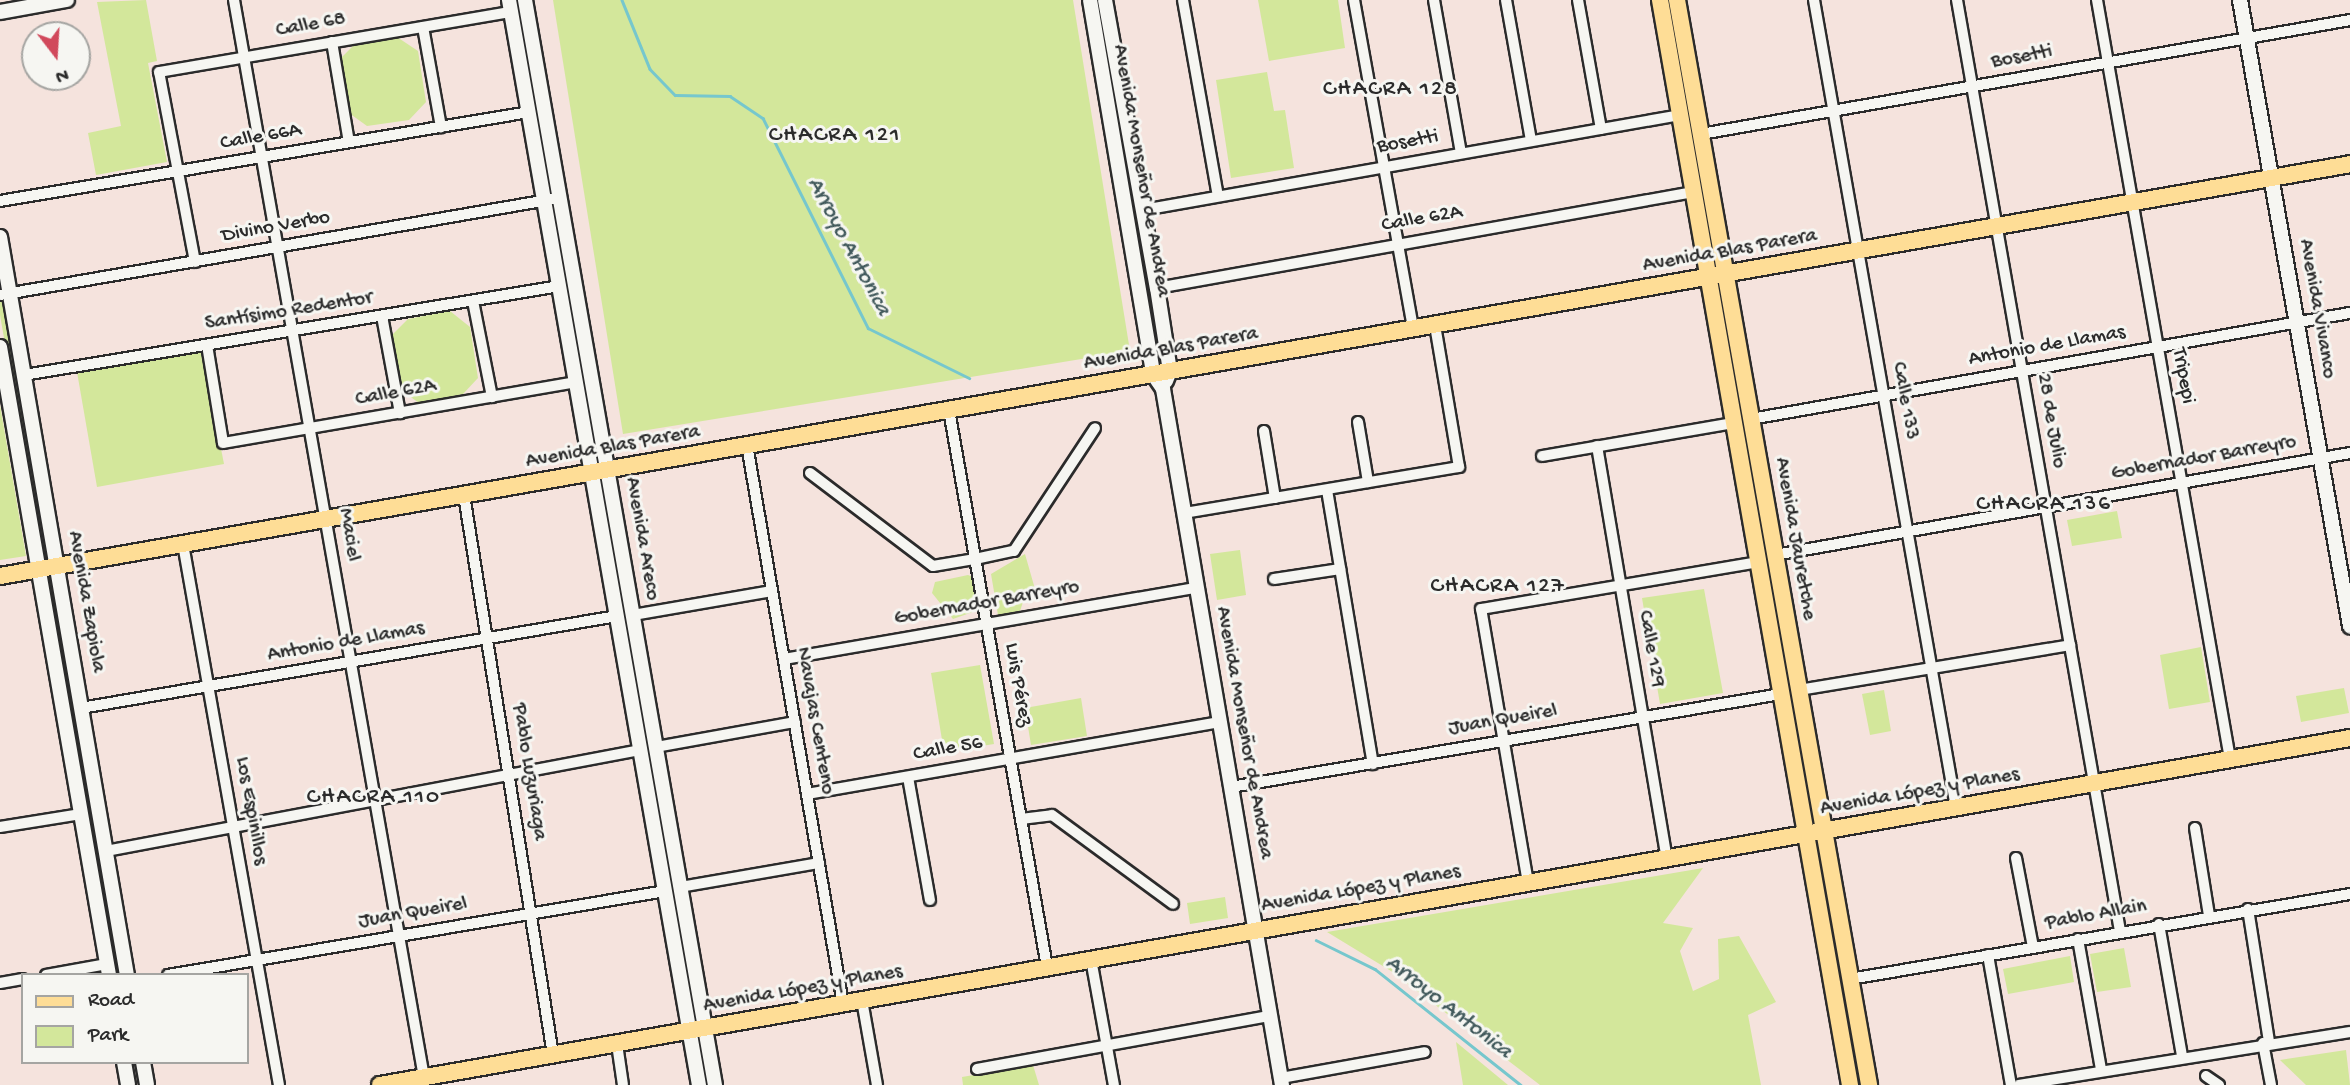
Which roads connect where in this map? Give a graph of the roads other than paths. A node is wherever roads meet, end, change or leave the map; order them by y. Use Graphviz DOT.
graph roads {
  1 [pos="67,0"];
  2 [pos="234,0"];
  3 [pos="525,0"];
  4 [pos="1090,0"];
  5 [pos="1105,0"];
  6 [pos="1183,0"];
  7 [pos="1354,0"];
  8 [pos="1434,0"];
  9 [pos="1506,0"];
  10 [pos="1578,0"];
  11 [pos="1660,0"];
  12 [pos="1677,0"];
  13 [pos="1814,0"];
  14 [pos="1957,0"];
  15 [pos="2097,0"];
  16 [pos="2240,0"];
  17 [pos="510,6"];
  18 [pos="0,12"];
  19 [pos="2350,20"];
  20 [pos="423,27"];
  21 [pos="2246,38"];
  22 [pos="332,43"];
  23 [pos="244,57"];
  24 [pos="2108,63"];
  25 [pos="1972,87"];
  26 [pos="1834,111"];
  27 [pos="529,112"];
  28 [pos="1680,115"];
  29 [pos="441,127"];
  30 [pos="1601,129"];
  31 [pos="1701,134"];
  32 [pos="1531,141"];
  33 [pos="349,142"];
  34 [pos="1461,153"];
  35 [pos="262,157"];
  36 [pos="2350,164"];
  37 [pos="1384,167"];
  38 [pos="180,171"];
  39 [pos="2271,178"];
  40 [pos="1693,192"];
  41 [pos="1218,196"];
  42 [pos="559,198"];
  43 [pos="0,201"];
  44 [pos="544,201"];
  45 [pos="2132,203"];
  46 [pos="1143,210"];
  47 [pos="1996,227"];
  48 [pos="0,237"];
  49 [pos="1398,244"];
  50 [pos="278,247"];
  51 [pos="1858,251"];
  52 [pos="195,262"];
  53 [pos="1726,275"];
  54 [pos="1708,277"];
  55 [pos="559,286"];
  56 [pos="1157,288"];
  57 [pos="5,295"];
  58 [pos="473,301"];
  59 [pos="2350,313"];
  60 [pos="382,316"];
  61 [pos="2297,323"];
  62 [pos="1435,325"];
  63 [pos="1413,328"];
  64 [pos="293,330"];
  65 [pos="207,345"];
  66 [pos="0,347"];
  67 [pos="2158,347"];
  68 [pos="1170,371"];
  69 [pos="2022,371"];
  70 [pos="1153,374"];
  71 [pos="24,375"];
  72 [pos="3,379"];
  73 [pos="576,383"];
  74 [pos="1163,388"];
  75 [pos="1884,396"];
  76 [pos="492,397"];
  77 [pos="949,410"];
  78 [pos="400,413"];
  79 [pos="1751,419"];
  80 [pos="1358,422"];
  81 [pos="1734,423"];
  82 [pos="310,428"];
  83 [pos="1095,429"];
  84 [pos="1264,431"];
  85 [pos="747,445"];
  86 [pos="1597,446"];
  87 [pos="2350,453"];
  88 [pos="1542,456"];
  89 [pos="2320,458"];
  90 [pos="599,471"];
  91 [pos="810,472"];
  92 [pos="1368,482"];
  93 [pos="2181,483"];
  94 [pos="1327,490"];
  95 [pos="464,495"];
  96 [pos="1276,498"];
  97 [pos="2045,507"];
  98 [pos="1184,513"];
  99 [pos="326,519"];
  100 [pos="1908,531"];
  101 [pos="183,544"];
  102 [pos="1775,555"];
  103 [pos="975,559"];
  104 [pos="1758,562"];
  105 [pos="58,566"];
  106 [pos="1340,569"];
  107 [pos="39,570"];
  108 [pos="0,576"];
  109 [pos="1274,579"];
  110 [pos="1620,585"];
  111 [pos="1197,588"];
  112 [pos="772,591"];
  113 [pos="2347,593"];
  114 [pos="633,615"];
  115 [pos="617,616"];
  116 [pos="987,624"];
  117 [pos="2350,626"];
  118 [pos="487,639"];
  119 [pos="2070,645"];
  120 [pos="784,659"];
  121 [pos="351,662"];
  122 [pos="1931,666"];
  123 [pos="209,686"];
  124 [pos="1799,690"];
  125 [pos="1781,694"];
  126 [pos="81,708"];
  127 [pos="1643,717"];
  128 [pos="795,722"];
  129 [pos="1220,722"];
  130 [pos="2350,738"];
  131 [pos="1504,741"];
  132 [pos="656,747"];
  133 [pos="640,750"];
  134 [pos="1011,758"];
  135 [pos="2230,759"];
  136 [pos="1373,764"];
  137 [pos="509,775"];
  138 [pos="908,777"];
  139 [pos="2094,783"];
  140 [pos="1231,787"];
  141 [pos="807,794"];
  142 [pos="375,800"];
  143 [pos="1956,808"];
  144 [pos="81,814"];
  145 [pos="1021,819"];
  146 [pos="0,827"];
  147 [pos="233,827"];
  148 [pos="2194,828"];
  149 [pos="1824,831"];
  150 [pos="1806,834"];
  151 [pos="106,851"];
  152 [pos="1667,858"];
  153 [pos="2016,858"];
  154 [pos="819,863"];
  155 [pos="1528,883"];
  156 [pos="680,887"];
  157 [pos="665,891"];
  158 [pos="2350,894"];
  159 [pos="930,900"];
  160 [pos="1173,904"];
  161 [pos="2248,909"];
  162 [pos="531,913"];
  163 [pos="2209,915"];
  164 [pos="2159,924"];
  165 [pos="1255,930"];
  166 [pos="2120,931"];
  167 [pos="399,936"];
  168 [pos="2078,939"];
  169 [pos="2033,947"];
  170 [pos="1988,955"];
  171 [pos="1091,959"];
  172 [pos="257,960"];
  173 [pos="1047,967"];
  174 [pos="108,969"];
  175 [pos="67,973"];
  176 [pos="127,973"];
  177 [pos="180,973"];
  178 [pos="21,979"];
  179 [pos="1850,979"];
  180 [pos="0,983"];
  181 [pos="862,1000"];
  182 [pos="843,1004"];
  183 [pos="1270,1016"];
  184 [pos="697,1029"];
  185 [pos="2350,1032"];
  186 [pos="2266,1042"];
  187 [pos="617,1044"];
  188 [pos="1107,1046"];
  189 [pos="1425,1052"];
  190 [pos="553,1055"];
  191 [pos="2182,1056"];
  192 [pos="124,1064"];
  193 [pos="143,1064"];
  194 [pos="976,1069"];
  195 [pos="2101,1070"];
  196 [pos="2206,1076"];
  197 [pos="424,1077"];
  198 [pos="460,1078"];
  199 [pos="1282,1082"];
  200 [pos="128,1085"];
  201 [pos="146,1085"];
  202 [pos="279,1085"];
  203 [pos="380,1085"];
  204 [pos="623,1085"];
  205 [pos="699,1085"];
  206 [pos="715,1085"];
  207 [pos="877,1085"];
  208 [pos="1114,1085"];
  209 [pos="1850,1085"];
  210 [pos="1869,1085"];
  211 [pos="2011,1085"];
  212 [pos="2019,1085"];
  213 [pos="2219,1085"];
  214 [pos="2271,1085"];
  1 -- 18 [label="main road"];
  2 -- 23 [label="street, Maciel"];
  3 -- 42 [label="main road, Avenida Areco"];
  4 -- 70 [label="main road, Avenida Monseñor de Andrea"];
  5 -- 46 [label="main road, Avenida Monseñor de Andrea"];
  6 -- 41 [label="street"];
  7 -- 37 [label="street"];
  8 -- 34 [label="street"];
  9 -- 32 [label="street"];
  10 -- 30 [label="street"];
  11 -- 28 [label="main road, Avenida Jauretche"];
  12 -- 31 [label="main road, Avenida Jauretche"];
  13 -- 26 [label="street, Calle 133"];
  14 -- 25 [label="street, 28 de Julio"];
  15 -- 24 [label="street, Tripepi"];
  16 -- 21 [label="main road, Avenida Vivanco"];
  17 -- 20 [label="street, Calle 68"];
  17 -- 27 [label="main road, Avenida Areco"];
  19 -- 21 [label="street, Bosetti"];
  20 -- 22 [label="street, Calle 68"];
  20 -- 29 [label="street"];
  21 -- 24 [label="street, Bosetti"];
  21 -- 39 [label="main road, Avenida Vivanco"];
  22 -- 23 [label="street, Calle 68"];
  22 -- 33 [label="street"];
  23 -- 35 [label="street, Maciel"];
  23 -- 38 [label="street, Calle 68"];
  24 -- 25 [label="street, Bosetti"];
  24 -- 45 [label="street, Tripepi"];
  25 -- 26 [label="street, Bosetti"];
  25 -- 47 [label="street, 28 de Julio"];
  26 -- 31 [label="street, Bosetti"];
  26 -- 51 [label="street, Calle 133"];
  27 -- 29 [label="street, Calle 66A"];
  27 -- 44 [label="main road, Avenida Areco"];
  28 -- 30 [label="street, Bosetti"];
  28 -- 40 [label="main road, Avenida Jauretche"];
  29 -- 33 [label="street, Calle 66A"];
  30 -- 32 [label="street, Bosetti"];
  31 -- 53 [label="main road, Avenida Jauretche"];
  32 -- 34 [label="street, Bosetti"];
  33 -- 35 [label="street, Calle 66A"];
  34 -- 37 [label="street, Bosetti"];
  35 -- 38 [label="street, Calle 66A"];
  35 -- 50 [label="street, Maciel"];
  36 -- 39 [label="main road, Avenida Blas Parera"];
  37 -- 41 [label="street, Bosetti"];
  37 -- 49 [label="street"];
  38 -- 43 [label="street, Calle 66A"];
  38 -- 52 [label="street"];
  39 -- 45 [label="main road, Avenida Blas Parera"];
  39 -- 61 [label="main road, Avenida Vivanco"];
  40 -- 49 [label="street, Calle 62A"];
  40 -- 54 [label="main road, Avenida Jauretche"];
  41 -- 46 [label="street, Bosetti"];
  42 -- 44 [label="street, Divino Verbo"];
  42 -- 90 [label="main road, Avenida Areco"];
  44 -- 50 [label="street, Divino Verbo"];
  44 -- 55 [label="main road, Avenida Areco"];
  45 -- 47 [label="main road, Avenida Blas Parera"];
  45 -- 67 [label="street, Tripepi"];
  46 -- 56 [label="main road, Avenida Monseñor de Andrea"];
  47 -- 51 [label="main road, Avenida Blas Parera"];
  47 -- 69 [label="street, 28 de Julio"];
  48 -- 57 [label="main road, Avenida Zapiola"];
  49 -- 56 [label="street, Calle 62A"];
  49 -- 63 [label="street"];
  50 -- 52 [label="street, Divino Verbo"];
  50 -- 64 [label="street, Maciel"];
  51 -- 53 [label="main road, Avenida Blas Parera"];
  51 -- 75 [label="street, Calle 133"];
  52 -- 57 [label="street, Divino Verbo"];
  53 -- 54 [label="main road, Avenida Blas Parera"];
  53 -- 79 [label="main road, Avenida Jauretche"];
  54 -- 62 [label="main road, Avenida Blas Parera"];
  54 -- 81 [label="main road, Avenida Jauretche"];
  55 -- 58 [label="street, Santísimo Redentor"];
  55 -- 73 [label="main road, Avenida Areco"];
  56 -- 68 [label="main road, Avenida Monseñor de Andrea"];
  57 -- 71 [label="main road, Avenida Zapiola"];
  58 -- 60 [label="street, Santísimo Redentor"];
  58 -- 76 [label="street"];
  59 -- 61 [label="street, Antonio de Llamas"];
  60 -- 64 [label="street, Santísimo Redentor"];
  60 -- 78 [label="street"];
  61 -- 67 [label="street, Antonio de Llamas"];
  61 -- 89 [label="main road, Avenida Vivanco"];
  62 -- 63 [label="main road, Avenida Blas Parera"];
  62 -- 92 [label="street"];
  63 -- 68 [label="main road, Avenida Blas Parera"];
  64 -- 65 [label="street, Santísimo Redentor"];
  64 -- 82 [label="street, Maciel"];
  65 -- 71 [label="street, Santísimo Redentor"];
  65 -- 82 [label="street, Calle 62A"];
  66 -- 72 [label="main road, Avenida Zapiola"];
  67 -- 69 [label="street, Antonio de Llamas"];
  67 -- 93 [label="street, Tripepi"];
  68 -- 70 [label="main road, Avenida Blas Parera"];
  68 -- 74 [label="main road"];
  69 -- 75 [label="street, Antonio de Llamas"];
  69 -- 97 [label="street, 28 de Julio"];
  70 -- 74 [label="main road, Avenida Monseñor de Andrea"];
  70 -- 77 [label="main road, Avenida Blas Parera"];
  71 -- 105 [label="main road, Avenida Zapiola"];
  72 -- 107 [label="main road, Avenida Zapiola"];
  73 -- 76 [label="street, Calle 62A"];
  73 -- 90 [label="main road, Avenida Areco"];
  74 -- 98 [label="main road, Avenida Monseñor de Andrea"];
  75 -- 79 [label="street, Antonio de Llamas"];
  75 -- 100 [label="street, Calle 133"];
  76 -- 78 [label="street, Calle 62A"];
  77 -- 85 [label="main road, Avenida Blas Parera"];
  77 -- 103 [label="street, Luis Pérez"];
  78 -- 82 [label="street, Calle 62A"];
  79 -- 102 [label="main road, Avenida Jauretche"];
  80 -- 92 [label="street"];
  81 -- 86 [label="street"];
  81 -- 104 [label="main road, Avenida Jauretche"];
  82 -- 99 [label="street, Maciel"];
  83 -- 103 [label="street"];
  84 -- 96 [label="street"];
  85 -- 90 [label="main road, Avenida Blas Parera"];
  85 -- 112 [label="street, Navajas Centeno"];
  86 -- 88 [label="street"];
  86 -- 110 [label="street, Calle 129"];
  87 -- 89 [label="street, Gobernador Barreyro"];
  89 -- 93 [label="street, Gobernador Barreyro"];
  89 -- 113 [label="main road, Avenida Vivanco"];
  90 -- 95 [label="main road, Avenida Blas Parera"];
  90 -- 114 [label="main road, Avenida Areco"];
  90 -- 115 [label="main road, Avenida Areco"];
  91 -- 103 [label="street"];
  92 -- 94 [label="street"];
  93 -- 97 [label="street, Gobernador Barreyro"];
  93 -- 135 [label="street, Tripepi"];
  94 -- 96 [label="street"];
  94 -- 106 [label="street"];
  95 -- 99 [label="main road, Avenida Blas Parera"];
  95 -- 118 [label="street, Pablo Luzuriaga"];
  96 -- 98 [label="street"];
  97 -- 100 [label="street, Gobernador Barreyro"];
  97 -- 119 [label="street, 28 de Julio"];
  98 -- 111 [label="main road, Avenida Monseñor de Andrea"];
  99 -- 101 [label="main road, Avenida Blas Parera"];
  99 -- 121 [label="street, Maciel"];
  100 -- 102 [label="street, Gobernador Barreyro"];
  100 -- 122 [label="street, Calle 133"];
  101 -- 105 [label="main road, Avenida Blas Parera"];
  101 -- 123 [label="street, Los Espinillos"];
  102 -- 124 [label="main road, Avenida Jauretche"];
  103 -- 116 [label="street, Luis Pérez"];
  104 -- 110 [label="street"];
  104 -- 125 [label="main road, Avenida Jauretche"];
  105 -- 107 [label="main road, Avenida Blas Parera"];
  105 -- 126 [label="main road, Avenida Zapiola"];
  106 -- 109 [label="street"];
  106 -- 136 [label="street"];
  107 -- 108 [label="main road, Avenida Blas Parera"];
  107 -- 144 [label="main road, Avenida Zapiola"];
  110 -- 127 [label="street, Calle 129"];
  110 -- 131 [label="street"];
  111 -- 116 [label="street, Gobernador Barreyro"];
  111 -- 129 [label="main road, Avenida Monseñor de Andrea"];
  112 -- 114 [label="street"];
  112 -- 120 [label="street, Navajas Centeno"];
  113 -- 117 [label="main road, Avenida Vivanco"];
  114 -- 132 [label="main road, Avenida Areco"];
  115 -- 118 [label="street, Antonio de Llamas"];
  115 -- 133 [label="main road, Avenida Areco"];
  116 -- 120 [label="street, Gobernador Barreyro"];
  116 -- 134 [label="street, Luis Pérez"];
  118 -- 121 [label="street, Antonio de Llamas"];
  118 -- 137 [label="street, Pablo Luzuriaga"];
  119 -- 122 [label="street"];
  119 -- 139 [label="street, 28 de Julio"];
  120 -- 128 [label="street, Navajas Centeno"];
  121 -- 123 [label="street, Antonio de Llamas"];
  121 -- 142 [label="street, Maciel"];
  122 -- 124 [label="street"];
  122 -- 143 [label="street, Calle 133"];
  123 -- 126 [label="street, Antonio de Llamas"];
  123 -- 147 [label="street, Los Espinillos"];
  124 -- 149 [label="main road, Avenida Jauretche"];
  125 -- 127 [label="street, Juan Queirel"];
  125 -- 150 [label="main road, Avenida Jauretche"];
  126 -- 151 [label="main road, Avenida Zapiola"];
  127 -- 131 [label="street, Juan Queirel"];
  127 -- 152 [label="street, Calle 129"];
  128 -- 132 [label="street"];
  128 -- 141 [label="street, Navajas Centeno"];
  129 -- 134 [label="street, Calle 56"];
  129 -- 140 [label="main road, Avenida Monseñor de Andrea"];
  130 -- 135 [label="main road, Avenida López y Planes"];
  131 -- 136 [label="street, Juan Queirel"];
  131 -- 155 [label="street"];
  132 -- 156 [label="main road, Avenida Areco"];
  133 -- 137 [label="street"];
  133 -- 157 [label="main road, Avenida Areco"];
  134 -- 138 [label="street, Calle 56"];
  134 -- 145 [label="street, Luis Pérez"];
  135 -- 139 [label="main road, Avenida López y Planes"];
  136 -- 140 [label="street, Juan Queirel"];
  137 -- 142 [label="street"];
  137 -- 162 [label="street, Pablo Luzuriaga"];
  138 -- 141 [label="street, Calle 56"];
  138 -- 159 [label="street"];
  139 -- 143 [label="main road, Avenida López y Planes"];
  139 -- 166 [label="street, 28 de Julio"];
  140 -- 165 [label="main road, Avenida Monseñor de Andrea"];
  141 -- 154 [label="street, Navajas Centeno"];
  142 -- 147 [label="street"];
  142 -- 167 [label="street, Maciel"];
  143 -- 149 [label="main road, Avenida López y Planes"];
  144 -- 146 [label="street"];
  144 -- 174 [label="main road, Avenida Zapiola"];
  145 -- 160 [label="street"];
  145 -- 173 [label="street, Luis Pérez"];
  147 -- 151 [label="street"];
  147 -- 172 [label="street, Los Espinillos"];
  148 -- 163 [label="street"];
  149 -- 150 [label="main road, Avenida López y Planes"];
  149 -- 179 [label="main road, Avenida Jauretche"];
  150 -- 152 [label="main road, Avenida López y Planes"];
  150 -- 209 [label="main road, Avenida Jauretche"];
  151 -- 176 [label="main road, Avenida Zapiola"];
  152 -- 155 [label="main road, Avenida López y Planes"];
  153 -- 169 [label="street"];
  154 -- 156 [label="street"];
  154 -- 182 [label="street, Navajas Centeno"];
  155 -- 165 [label="main road, Avenida López y Planes"];
  156 -- 184 [label="main road, Avenida Areco"];
  157 -- 162 [label="street, Juan Queirel"];
  157 -- 184 [label="main road, Avenida Areco"];
  158 -- 161 [label="street, Pablo Allain"];
  161 -- 163 [label="street, Pablo Allain"];
  161 -- 186 [label="street"];
  162 -- 167 [label="street, Juan Queirel"];
  162 -- 190 [label="street, Pablo Luzuriaga"];
  163 -- 164 [label="street, Pablo Allain"];
  164 -- 166 [label="street, Pablo Allain"];
  164 -- 191 [label="street"];
  165 -- 171 [label="main road, Avenida López y Planes"];
  165 -- 183 [label="main road, Avenida Monseñor de Andrea"];
  166 -- 168 [label="street, Pablo Allain"];
  167 -- 172 [label="street, Juan Queirel"];
  167 -- 197 [label="street, Maciel"];
  168 -- 169 [label="street, Pablo Allain"];
  168 -- 195 [label="street"];
  169 -- 170 [label="street, Pablo Allain"];
  170 -- 179 [label="street, Pablo Allain"];
  170 -- 211 [label="street"];
  171 -- 173 [label="main road, Avenida López y Planes"];
  171 -- 188 [label="street"];
  172 -- 177 [label="street, Juan Queirel"];
  172 -- 202 [label="street, Los Espinillos"];
  173 -- 181 [label="main road, Avenida López y Planes"];
  174 -- 175 [label="street"];
  178 -- 180 [label="street"];
  179 -- 210 [label="main road, Avenida Jauretche"];
  181 -- 182 [label="main road, Avenida López y Planes"];
  181 -- 207 [label="street"];
  182 -- 184 [label="main road, Avenida López y Planes"];
  183 -- 188 [label="street"];
  183 -- 199 [label="main road, Avenida Monseñor de Andrea"];
  184 -- 187 [label="main road, Avenida López y Planes"];
  184 -- 205 [label="main road, Avenida Areco"];
  184 -- 206 [label="main road, Avenida Areco"];
  185 -- 186 [label="street"];
  186 -- 191 [label="street"];
  186 -- 214 [label="street"];
  187 -- 190 [label="main road, Avenida López y Planes"];
  187 -- 204 [label="street"];
  188 -- 194 [label="street"];
  188 -- 208 [label="street"];
  189 -- 199 [label="street"];
  190 -- 198 [label="main road, Avenida López y Planes"];
  191 -- 195 [label="street"];
  192 -- 200 [label="main road"];
  193 -- 201 [label="main road"];
  195 -- 212 [label="street"];
  196 -- 213 [label="street"];
  197 -- 198 [label="main road, Avenida López y Planes"];
  197 -- 203 [label="main road, Avenida López y Planes"];
}
